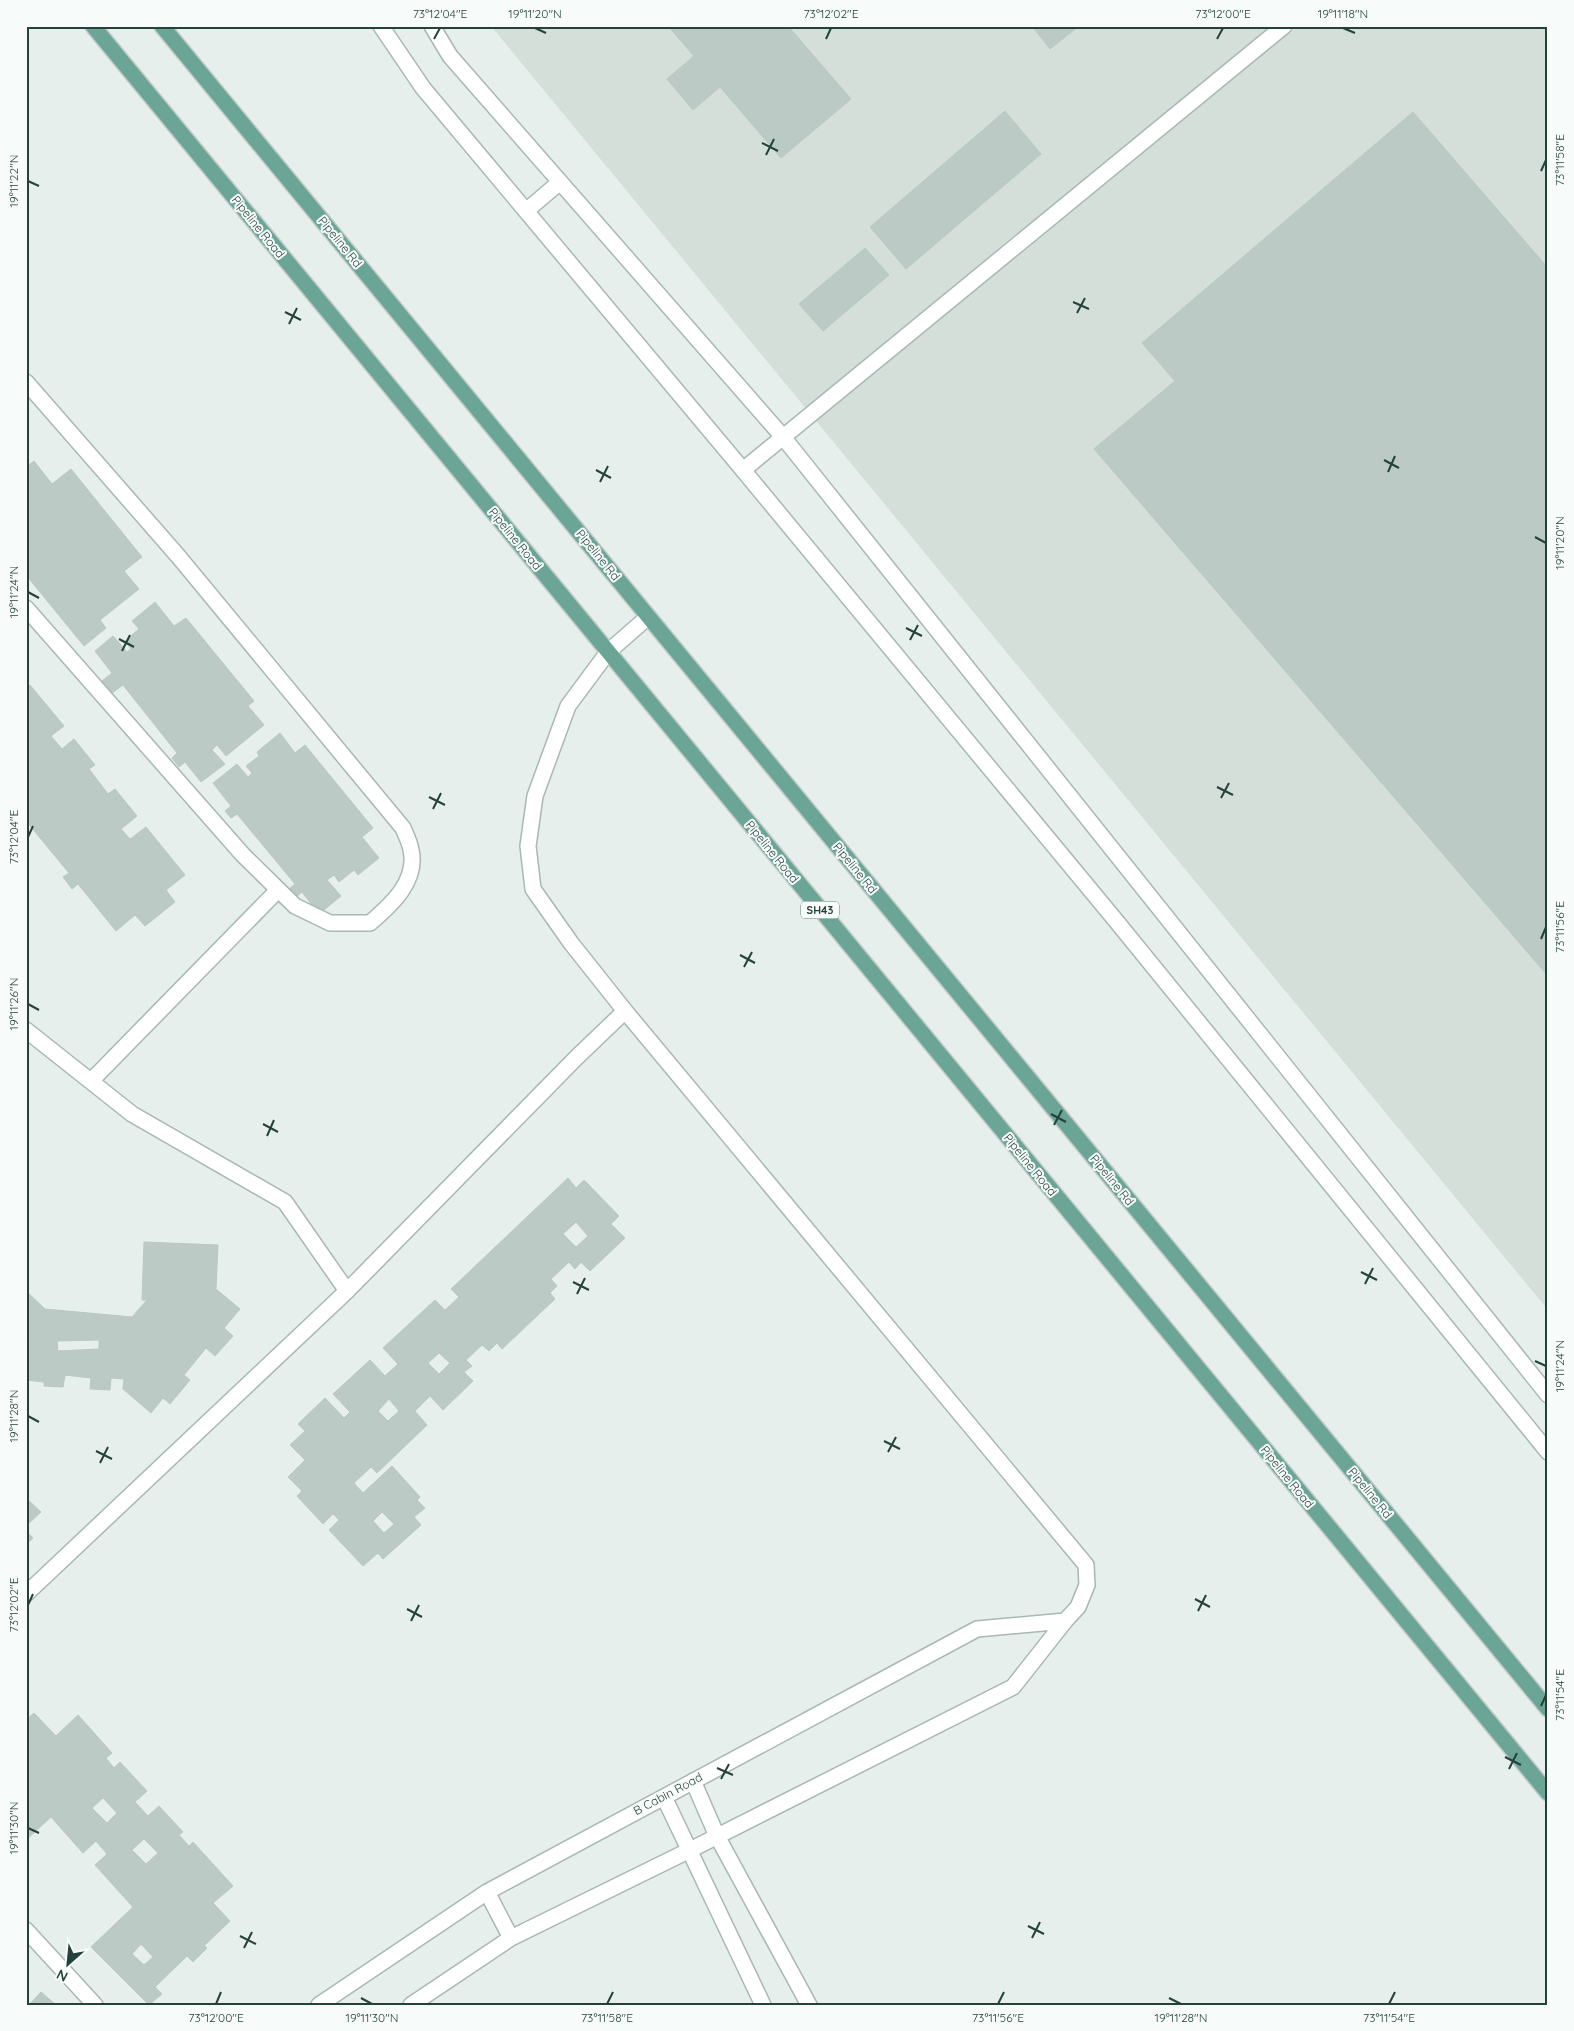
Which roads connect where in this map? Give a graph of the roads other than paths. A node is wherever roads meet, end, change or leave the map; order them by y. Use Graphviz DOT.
graph roads {
  1 [pos="93,26"];
  2 [pos="162,26"];
  3 [pos="381,26"];
  4 [pos="432,26"];
  5 [pos="1284,26"];
  6 [pos="560,182"];
  7 [pos="526,211"];
  8 [pos="26,382"];
  9 [pos="783,438"];
  10 [pos="743,470"];
  11 [pos="26,608"];
  12 [pos="648,617"];
  13 [pos="608,652"];
  14 [pos="278,890"];
  15 [pos="626,1011"];
  16 [pos="26,1030"];
  17 [pos="91,1080"];
  18 [pos="347,1290"];
  19 [pos="1548,1395"];
  20 [pos="1548,1452"];
  21 [pos="26,1594"];
  22 [pos="1065,1621"];
  23 [pos="1548,1709"];
  24 [pos="693,1781"];
  25 [pos="1548,1793"];
  26 [pos="664,1797"];
  27 [pos="717,1836"];
  28 [pos="690,1850"];
  29 [pos="487,1892"];
  30 [pos="26,1930"];
  31 [pos="511,1938"];
  32 [pos="95,2005"];
  33 [pos="319,2005"];
  34 [pos="411,2005"];
  35 [pos="762,2005"];
  36 [pos="809,2005"];
  1 -- 13 [label="main road, Pipeline Road / SH43"];
  2 -- 12 [label="main road, Pipeline Rd"];
  3 -- 7 [label="street"];
  4 -- 6 [label="street"];
  5 -- 9 [label="street"];
  6 -- 7 [label="street"];
  6 -- 9 [label="street"];
  7 -- 10 [label="street"];
  8 -- 14 [label="street"];
  9 -- 10 [label="street"];
  9 -- 19 [label="street"];
  10 -- 20 [label="street"];
  11 -- 14 [label="street"];
  12 -- 13 [label="street"];
  12 -- 23 [label="main road, Pipeline Rd"];
  13 -- 15 [label="street"];
  13 -- 25 [label="main road, Pipeline Road / SH43"];
  14 -- 17 [label="street"];
  15 -- 18 [label="street"];
  15 -- 22 [label="street"];
  16 -- 17 [label="street"];
  17 -- 18 [label="street"];
  18 -- 21 [label="street"];
  22 -- 24 [label="street, B Cabin Road"];
  22 -- 27 [label="street"];
  24 -- 26 [label="street, B Cabin Road"];
  24 -- 27 [label="street"];
  26 -- 28 [label="street"];
  26 -- 29 [label="street, B Cabin Road"];
  27 -- 28 [label="street"];
  27 -- 36 [label="street"];
  28 -- 31 [label="street"];
  28 -- 35 [label="street"];
  29 -- 31 [label="street"];
  29 -- 33 [label="street, B Cabin Road"];
  30 -- 32 [label="street"];
  31 -- 34 [label="street"];
}
